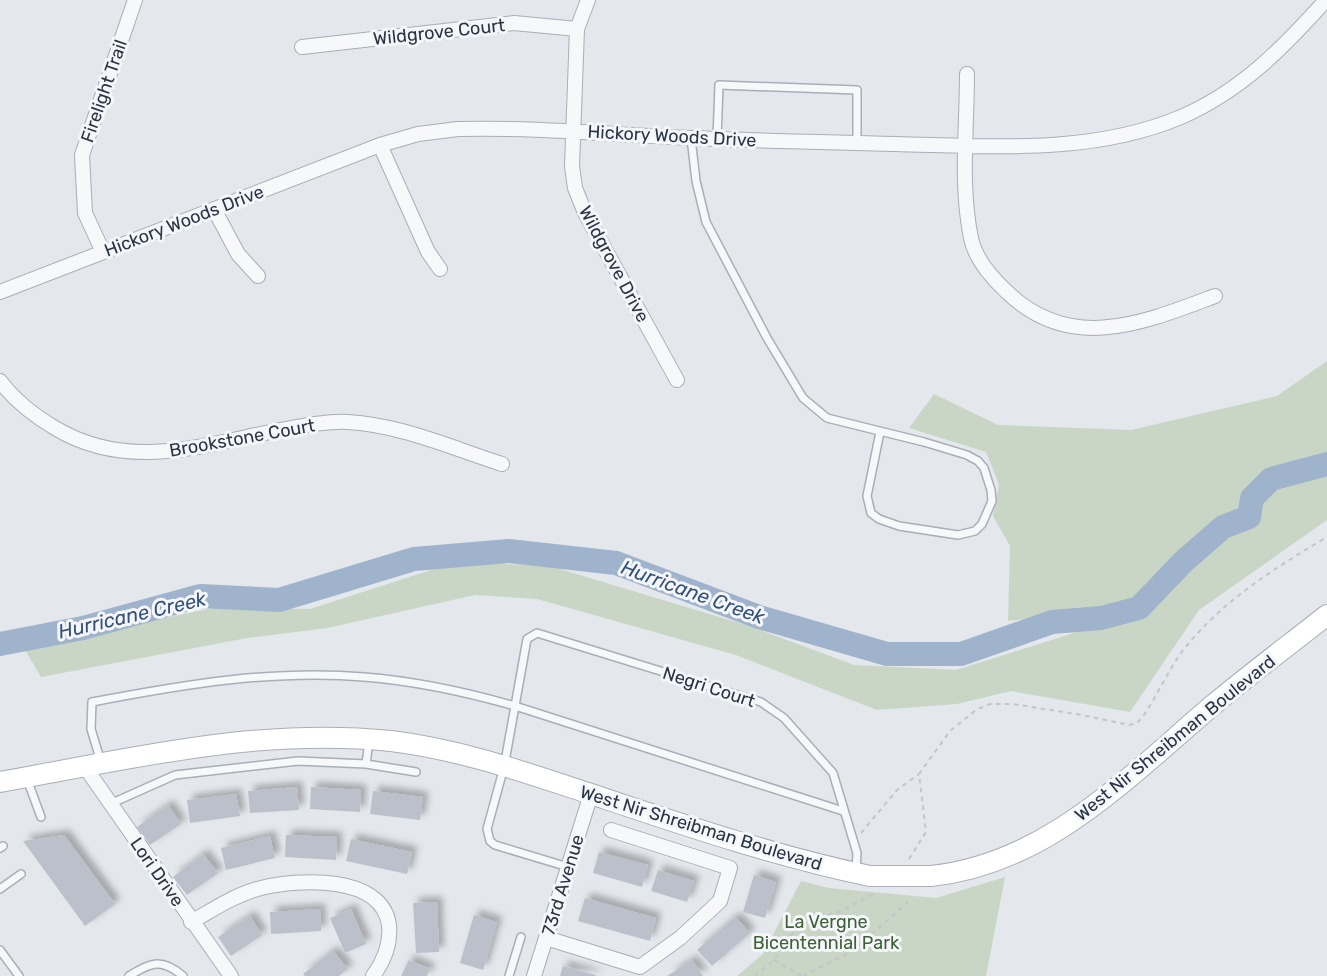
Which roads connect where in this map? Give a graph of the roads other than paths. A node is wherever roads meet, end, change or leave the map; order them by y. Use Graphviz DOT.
graph roads {
  1 [pos="135,0"];
  2 [pos="588,0"];
  3 [pos="1326,0"];
  4 [pos="577,28"];
  5 [pos="302,47"];
  6 [pos="967,74"];
  7 [pos="573,131"];
  8 [pos="692,138"];
  9 [pos="717,139"];
  10 [pos="857,143"];
  11 [pos="380,145"];
  12 [pos="967,146"];
  13 [pos="214,209"];
  14 [pos="103,252"];
  15 [pos="440,269"];
  16 [pos="258,276"];
  17 [pos="0,292"];
  18 [pos="1215,296"];
  19 [pos="676,380"];
  20 [pos="0,381"];
  21 [pos="880,432"];
  22 [pos="502,464"];
  23 [pos="1327,615"];
  24 [pos="515,706"];
  25 [pos="369,740"];
  26 [pos="366,764"];
  27 [pos="93,766"];
  28 [pos="504,767"];
  29 [pos="416,772"];
  30 [pos="26,777"];
  31 [pos="0,782"];
  32 [pos="591,794"];
  33 [pos="110,804"];
  34 [pos="843,811"];
  35 [pos="41,817"];
  36 [pos="611,830"];
  37 [pos="568,867"];
  38 [pos="21,874"];
  39 [pos="868,880"];
  40 [pos="0,889"];
  41 [pos="191,922"];
  42 [pos="520,937"];
  43 [pos="546,938"];
  44 [pos="0,950"];
  45 [pos="19,976"];
  46 [pos="129,976"];
  47 [pos="183,976"];
  48 [pos="231,976"];
  49 [pos="373,976"];
  50 [pos="509,976"];
  51 [pos="534,976"];
  1 -- 14 [label="street, Firelight Trail"];
  2 -- 4 [label="street, Wildgrove Drive"];
  3 -- 12 [label="street, Hickory Woods Drive"];
  4 -- 5 [label="street, Wildgrove Court"];
  4 -- 7 [label="street, Wildgrove Drive"];
  6 -- 12 [label="street"];
  7 -- 8 [label="street, Hickory Woods Drive"];
  7 -- 11 [label="street, Hickory Woods Drive"];
  7 -- 19 [label="street, Wildgrove Drive"];
  8 -- 9 [label="street, Hickory Woods Drive"];
  8 -- 21 [label="lane"];
  9 -- 10 [label="street, Hickory Woods Drive"];
  9 -- 10 [label="lane"];
  10 -- 12 [label="street, Hickory Woods Drive"];
  11 -- 13 [label="street, Hickory Woods Drive"];
  11 -- 15 [label="street"];
  12 -- 18 [label="street"];
  13 -- 14 [label="street, Hickory Woods Drive"];
  13 -- 16 [label="street"];
  14 -- 17 [label="street, Hickory Woods Drive"];
  20 -- 22 [label="street, Brookstone Court"];
  21 -- 21 [label="lane"];
  23 -- 39 [label="main road, West Nir Shreibman Boulevard, bridge"];
  24 -- 27 [label="lane"];
  24 -- 28 [label="lane, Negri Court"];
  24 -- 34 [label="lane"];
  24 -- 34 [label="lane, Negri Court"];
  25 -- 26 [label="lane"];
  25 -- 27 [label="main road, West Nir Shreibman Boulevard"];
  25 -- 28 [label="main road, West Nir Shreibman Boulevard"];
  26 -- 29 [label="lane"];
  26 -- 33 [label="lane"];
  27 -- 30 [label="main road, West Nir Shreibman Boulevard"];
  27 -- 33 [label="street, Lori Drive"];
  28 -- 32 [label="main road, West Nir Shreibman Boulevard"];
  28 -- 37 [label="lane, Negri Court"];
  30 -- 31 [label="main road, West Nir Shreibman Boulevard"];
  30 -- 35 [label="lane"];
  32 -- 37 [label="street, 73rd Avenue"];
  32 -- 39 [label="main road, West Nir Shreibman Boulevard"];
  33 -- 41 [label="street, Lori Drive"];
  34 -- 39 [label="lane, Negri Court"];
  36 -- 43 [label="street"];
  37 -- 43 [label="street, 73rd Avenue"];
  38 -- 40 [label="lane"];
  41 -- 48 [label="street, Lori Drive"];
  41 -- 49 [label="street"];
  42 -- 50 [label="lane"];
  43 -- 51 [label="street, 73rd Avenue"];
  44 -- 45 [label="lane"];
  46 -- 47 [label="lane"];
}
